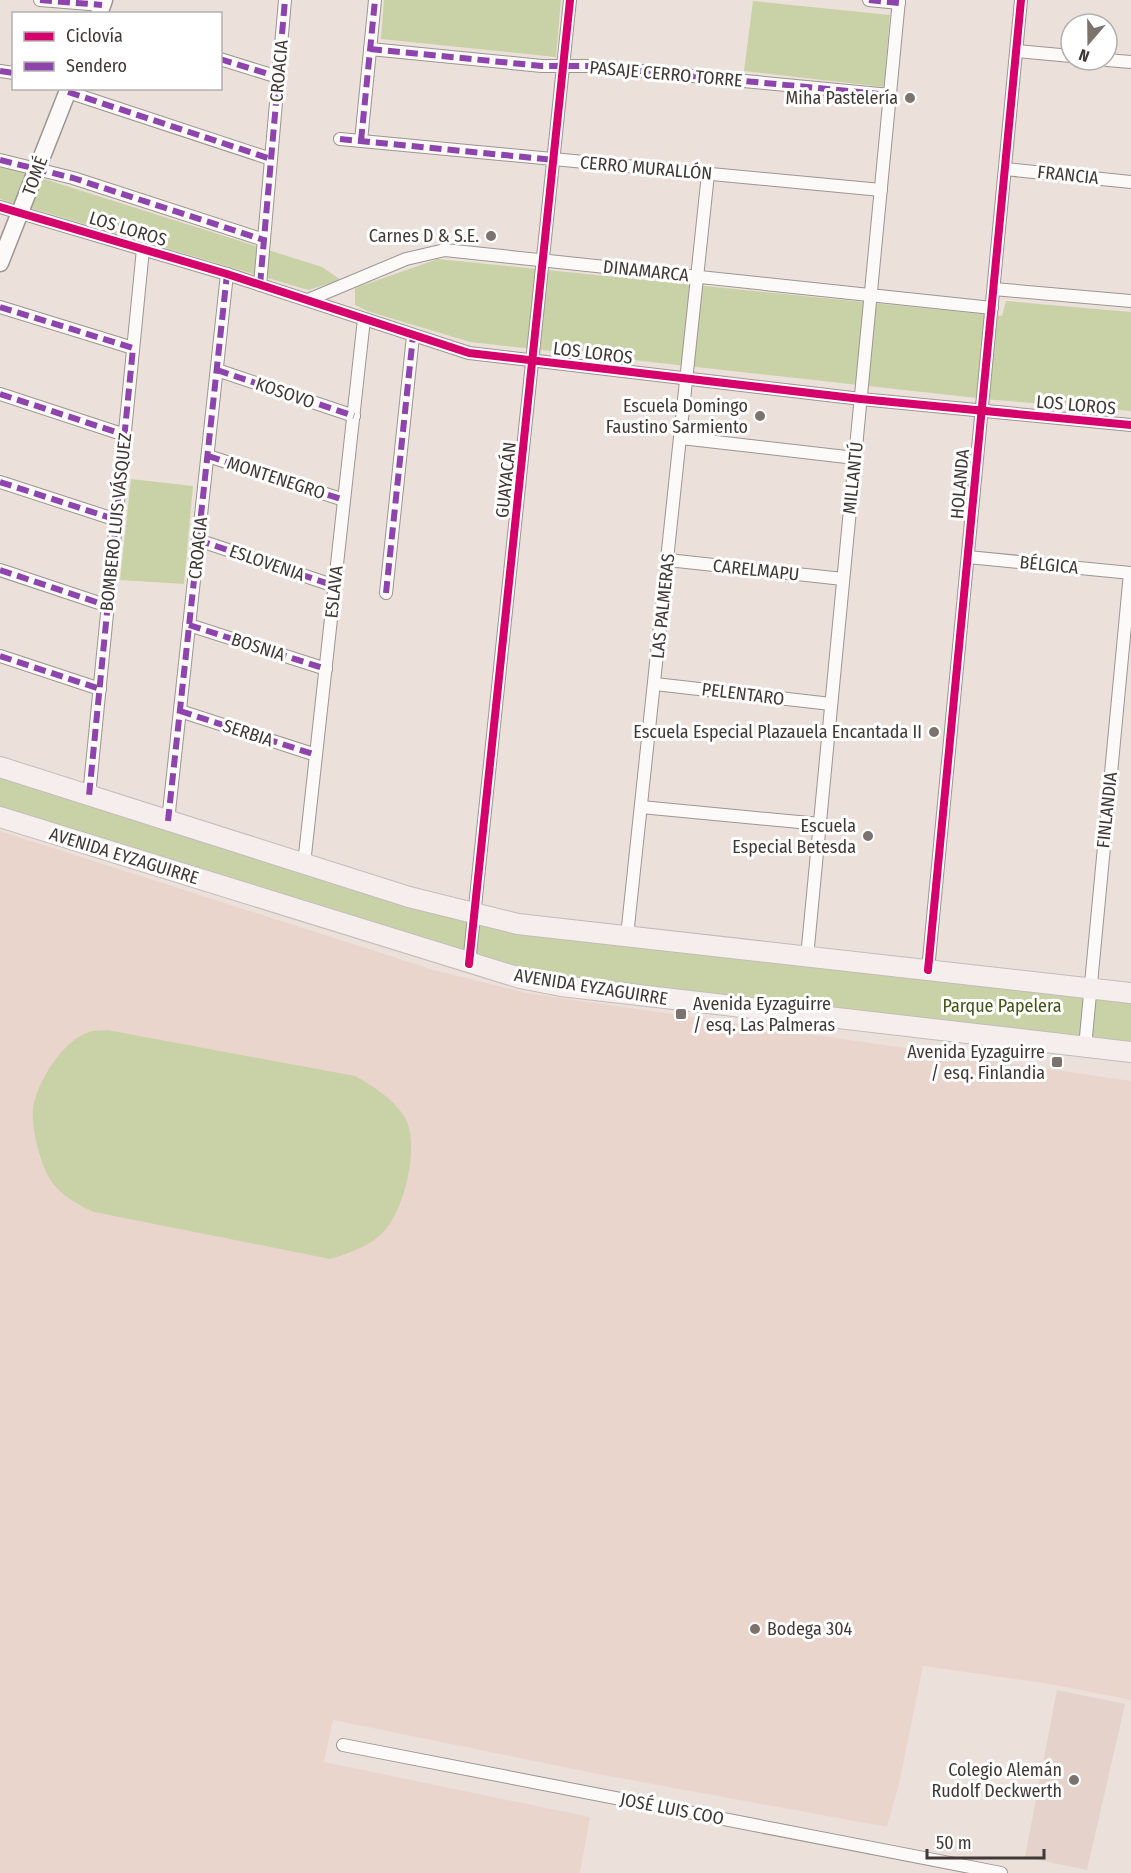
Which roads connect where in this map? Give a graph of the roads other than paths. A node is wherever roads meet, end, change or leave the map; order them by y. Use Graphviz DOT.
graph roads {
  1 [pos="40,0"];
  2 [pos="285,0"];
  3 [pos="375,0"];
  4 [pos="570,0"];
  5 [pos="869,0"];
  6 [pos="1022,0"];
  7 [pos="899,2"];
  8 [pos="102,6"];
  9 [pos="370,50"];
  10 [pos="1017,51"];
  11 [pos="1059,55"];
  12 [pos="222,60"];
  13 [pos="564,66"];
  14 [pos="278,77"];
  15 [pos="68,90"];
  16 [pos="890,95"];
  17 [pos="340,139"];
  18 [pos="361,141"];
  19 [pos="271,159"];
  20 [pos="0,160"];
  21 [pos="555,160"];
  22 [pos="37,169"];
  23 [pos="1005,169"];
  24 [pos="708,174"];
  25 [pos="1131,182"];
  26 [pos="881,190"];
  27 [pos="0,207"];
  28 [pos="20,213"];
  29 [pos="264,240"];
  30 [pos="142,249"];
  31 [pos="545,260"];
  32 [pos="0,263"];
  33 [pos="227,274"];
  34 [pos="699,277"];
  35 [pos="260,285"];
  36 [pos="994,289"];
  37 [pos="871,295"];
  38 [pos="308,300"];
  39 [pos="1131,301"];
  40 [pos="0,308"];
  41 [pos="992,308"];
  42 [pos="364,319"];
  43 [pos="413,336"];
  44 [pos="133,348"];
  45 [pos="534,362"];
  46 [pos="217,370"];
  47 [pos="688,379"];
  48 [pos="0,394"];
  49 [pos="861,399"];
  50 [pos="982,411"];
  51 [pos="354,416"];
  52 [pos="1131,425"];
  53 [pos="125,435"];
  54 [pos="681,438"];
  55 [pos="208,456"];
  56 [pos="855,458"];
  57 [pos="0,482"];
  58 [pos="344,500"];
  59 [pos="117,520"];
  60 [pos="198,540"];
  61 [pos="968,557"];
  62 [pos="668,560"];
  63 [pos="0,570"];
  64 [pos="1131,573"];
  65 [pos="843,579"];
  66 [pos="335,586"];
  67 [pos="386,593"];
  68 [pos="108,606"];
  69 [pos="189,625"];
  70 [pos="0,656"];
  71 [pos="326,669"];
  72 [pos="654,684"];
  73 [pos="100,690"];
  74 [pos="831,704"];
  75 [pos="180,711"];
  76 [pos="316,755"];
  77 [pos="0,767"];
  78 [pos="90,796"];
  79 [pos="641,807"];
  80 [pos="0,817"];
  81 [pos="168,821"];
  82 [pos="820,824"];
  83 [pos="304,864"];
  84 [pos="473,914"];
  85 [pos="627,936"];
  86 [pos="807,957"];
  87 [pos="469,964"];
  88 [pos="928,970"];
  89 [pos="1090,989"];
  90 [pos="1131,993"];
  91 [pos="1085,1047"];
  92 [pos="1131,1052"];
  93 [pos="343,1745"];
  94 [pos="1001,1873"];
  1 -- 8 [label="street"];
  2 -- 14 [label="street, CROACIA"];
  3 -- 9 [label="street"];
  4 -- 13 [label="street, GUAYACÁN"];
  5 -- 7 [label="street"];
  6 -- 10 [label="street, HOLANDA"];
  7 -- 16 [label="street, MILLANTÚ"];
  9 -- 13 [label="street, PASAJE CERRO TORRE"];
  9 -- 18 [label="street"];
  10 -- 11 [label="street"];
  10 -- 23 [label="street, HOLANDA"];
  12 -- 14 [label="street"];
  13 -- 16 [label="street, PASAJE CERRO TORRE"];
  13 -- 21 [label="street, GUAYACÁN"];
  14 -- 19 [label="street, CROACIA"];
  15 -- 19 [label="street"];
  15 -- 22 [label="street, TOMÉ"];
  16 -- 26 [label="street, MILLANTÚ"];
  17 -- 18 [label="street, CERRO MURALLÓN"];
  18 -- 21 [label="street, CERRO MURALLÓN"];
  19 -- 29 [label="street, CROACIA"];
  20 -- 22 [label="street"];
  21 -- 24 [label="street, CERRO MURALLÓN"];
  21 -- 31 [label="street, GUAYACÁN"];
  22 -- 28 [label="street, TOMÉ"];
  22 -- 29 [label="street"];
  23 -- 25 [label="street, FRANCIA"];
  23 -- 36 [label="street, HOLANDA"];
  24 -- 26 [label="street, CERRO MURALLÓN"];
  24 -- 34 [label="street, LAS PALMERAS"];
  26 -- 37 [label="street, MILLANTÚ"];
  27 -- 28 [label="street, LOS LOROS"];
  28 -- 30 [label="street, LOS LOROS"];
  28 -- 32 [label="street, TOMÉ"];
  29 -- 35 [label="street, CROACIA"];
  30 -- 33 [label="street, LOS LOROS"];
  30 -- 44 [label="street, BOMBERO LUIS VÁSQUEZ"];
  31 -- 34 [label="street, DINAMARCA"];
  31 -- 38 [label="street, DINAMARCA"];
  31 -- 45 [label="street, GUAYACÁN"];
  33 -- 35 [label="street, LOS LOROS"];
  33 -- 46 [label="street, CROACIA"];
  34 -- 37 [label="street, DINAMARCA"];
  34 -- 47 [label="street, LAS PALMERAS"];
  35 -- 38 [label="street, LOS LOROS"];
  36 -- 39 [label="street"];
  36 -- 41 [label="street, HOLANDA"];
  37 -- 41 [label="street, DINAMARCA"];
  37 -- 49 [label="street, MILLANTÚ"];
  38 -- 42 [label="street, LOS LOROS"];
  40 -- 44 [label="street"];
  41 -- 50 [label="street, HOLANDA"];
  42 -- 43 [label="street, LOS LOROS"];
  42 -- 51 [label="street, ESLAVA"];
  43 -- 45 [label="street, LOS LOROS"];
  43 -- 67 [label="street"];
  44 -- 53 [label="street, BOMBERO LUIS VÁSQUEZ"];
  45 -- 47 [label="street, LOS LOROS"];
  45 -- 84 [label="street, GUAYACÁN"];
  46 -- 51 [label="street, KOSOVO"];
  46 -- 55 [label="street, CROACIA"];
  47 -- 49 [label="street, LOS LOROS"];
  47 -- 54 [label="street, LAS PALMERAS"];
  48 -- 53 [label="street"];
  49 -- 50 [label="street, LOS LOROS"];
  49 -- 56 [label="street, MILLANTÚ"];
  50 -- 52 [label="street, LOS LOROS"];
  50 -- 61 [label="street, HOLANDA"];
  51 -- 58 [label="street, ESLAVA"];
  53 -- 59 [label="street, BOMBERO LUIS VÁSQUEZ"];
  54 -- 56 [label="street"];
  54 -- 62 [label="street, LAS PALMERAS"];
  55 -- 58 [label="street, MONTENEGRO"];
  55 -- 60 [label="street, CROACIA"];
  56 -- 65 [label="street, MILLANTÚ"];
  57 -- 59 [label="street"];
  58 -- 66 [label="street, ESLAVA"];
  59 -- 68 [label="street, BOMBERO LUIS VÁSQUEZ"];
  60 -- 66 [label="street, ESLOVENIA"];
  60 -- 69 [label="street, CROACIA"];
  61 -- 64 [label="street, BÉLGICA"];
  61 -- 88 [label="street, HOLANDA"];
  62 -- 65 [label="street, CARELMAPU"];
  62 -- 72 [label="street, LAS PALMERAS"];
  63 -- 68 [label="street"];
  64 -- 89 [label="street, FINLANDIA"];
  65 -- 74 [label="street, MILLANTÚ"];
  66 -- 71 [label="street, ESLAVA"];
  68 -- 73 [label="street, BOMBERO LUIS VÁSQUEZ"];
  69 -- 71 [label="street, BOSNIA"];
  69 -- 75 [label="street, CROACIA"];
  70 -- 73 [label="street"];
  71 -- 76 [label="street, ESLAVA"];
  72 -- 74 [label="street, PELENTARO"];
  72 -- 79 [label="street, LAS PALMERAS"];
  73 -- 78 [label="street, BOMBERO LUIS VÁSQUEZ"];
  74 -- 82 [label="street, MILLANTÚ"];
  75 -- 76 [label="street, SERBIA"];
  75 -- 81 [label="street, CROACIA"];
  76 -- 83 [label="street, ESLAVA"];
  77 -- 78 [label="main road"];
  78 -- 81 [label="main road"];
  79 -- 82 [label="street"];
  79 -- 85 [label="street, LAS PALMERAS"];
  80 -- 87 [label="main road, AVENIDA EYZAGUIRRE"];
  81 -- 83 [label="main road"];
  82 -- 86 [label="street, MILLANTÚ"];
  83 -- 84 [label="main road"];
  84 -- 85 [label="main road"];
  84 -- 87 [label="street, GUAYACÁN"];
  85 -- 86 [label="main road"];
  86 -- 88 [label="main road"];
  87 -- 91 [label="main road, AVENIDA EYZAGUIRRE"];
  88 -- 89 [label="main road"];
  89 -- 90 [label="main road"];
  89 -- 91 [label="street, FINLANDIA"];
  91 -- 92 [label="main road, AVENIDA EYZAGUIRRE"];
  93 -- 94 [label="street, JOSÉ LUIS COO"];
}
